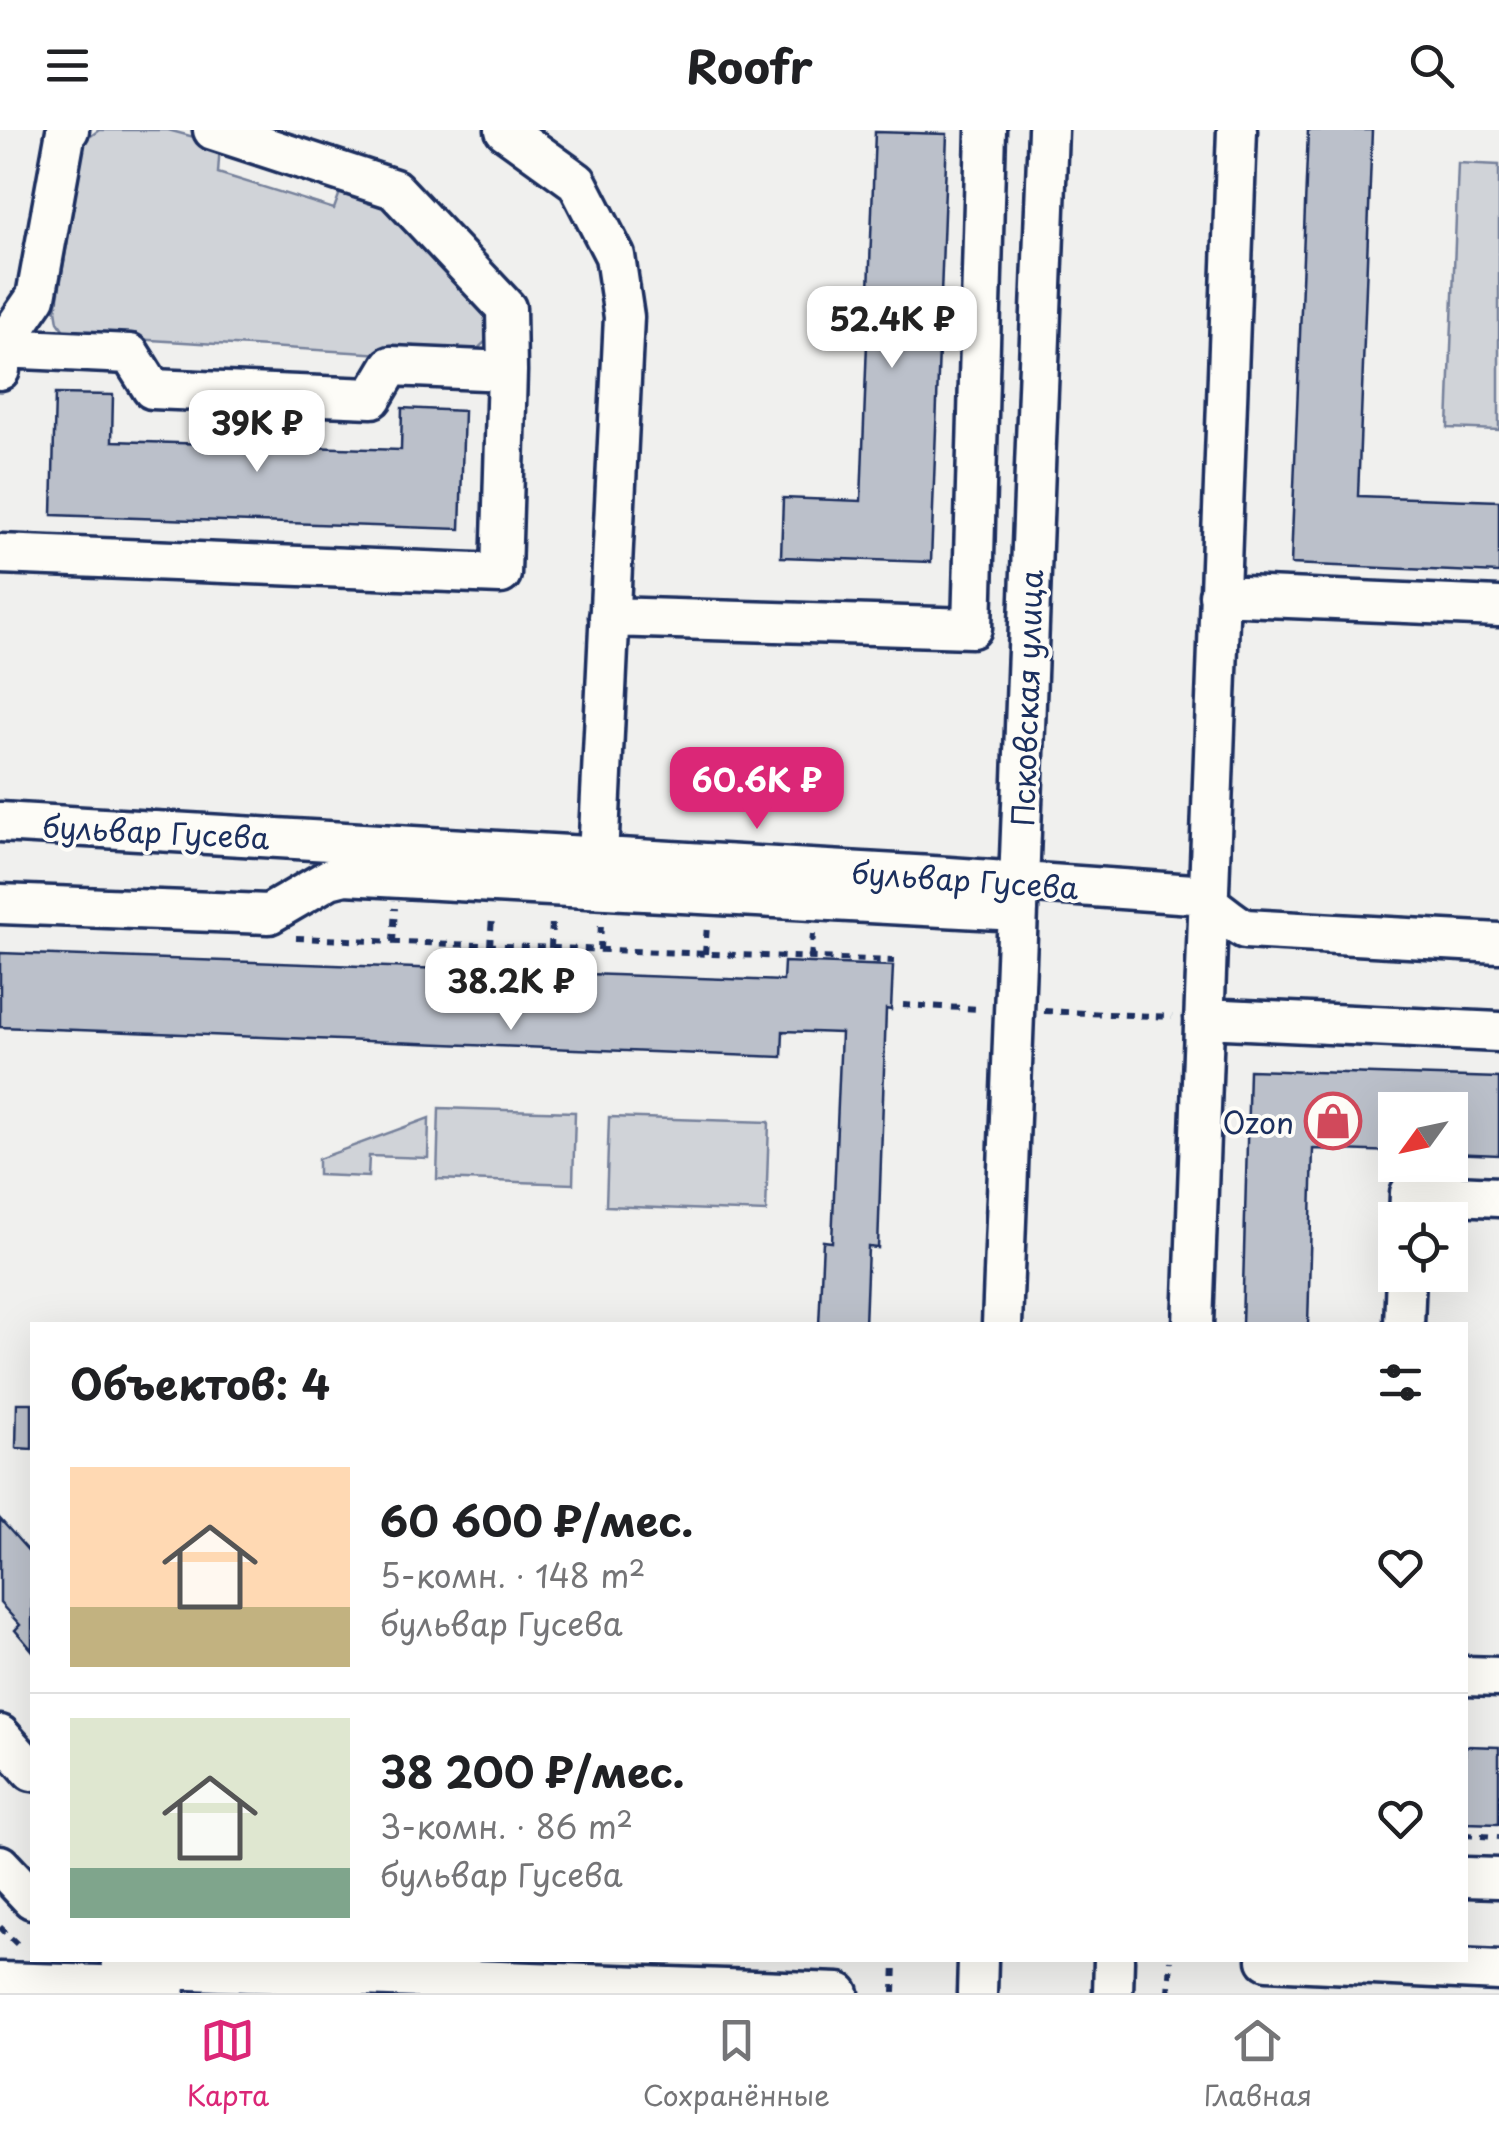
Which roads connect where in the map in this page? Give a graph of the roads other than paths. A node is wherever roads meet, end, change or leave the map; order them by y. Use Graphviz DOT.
graph roads {
  1 [pos="69,130"];
  2 [pos="213,130"];
  3 [pos="505,130"];
  4 [pos="986,130"];
  5 [pos="1048,130"];
  6 [pos="1237,130"];
  7 [pos="1,348"];
  8 [pos="0,370"];
  9 [pos="506,371"];
  10 [pos="0,554"];
  11 [pos="1219,596"];
  12 [pos="1499,606"];
  13 [pos="609,617"];
  14 [pos="0,822"];
  15 [pos="598,857"];
  16 [pos="1018,896"];
  17 [pos="1208,901"];
  18 [pos="0,904"];
  19 [pos="1499,943"];
  20 [pos="1204,1018"];
  21 [pos="1499,1032"];
  22 [pos="1499,1197"];
  23 [pos="1410,1202"];
  24 [pos="1405,1292"];
  25 [pos="1002,1322"];
  26 [pos="1193,1322"];
  27 [pos="1404,1322"];
  28 [pos="1468,1676"];
  29 [pos="1499,1677"];
  30 [pos="0,1735"];
  31 [pos="30,1769"];
  32 [pos="0,1865"];
  33 [pos="1468,1877"];
  34 [pos="1499,1878"];
  35 [pos="30,1897"];
  36 [pos="139,1962"];
  37 [pos="836,1962"];
  38 [pos="978,1962"];
  39 [pos="1114,1962"];
  40 [pos="1276,1962"];
  41 [pos="1317,1962"];
  42 [pos="165,1965"];
  43 [pos="1499,1971"];
  44 [pos="52,1974"];
  45 [pos="0,1982"];
  46 [pos="337,1984"];
  47 [pos="201,1990"];
  48 [pos="836,1993"];
  49 [pos="977,1993"];
  50 [pos="1112,1993"];
  51 [pos="1274,1993"];
  1 -- 7 [label="street"];
  2 -- 9 [label="street"];
  3 -- 13 [label="street"];
  4 -- 13 [label="street"];
  5 -- 16 [label="street, Псковская улица"];
  6 -- 11 [label="street"];
  7 -- 8 [label="street"];
  7 -- 9 [label="street"];
  9 -- 10 [label="street"];
  11 -- 12 [label="street"];
  11 -- 17 [label="street"];
  13 -- 15 [label="street"];
  14 -- 15 [label="street, бульвар Гусева"];
  15 -- 16 [label="street, бульвар Гусева"];
  16 -- 17 [label="street, бульвар Гусева"];
  16 -- 18 [label="street"];
  16 -- 25 [label="street, Псковская улица"];
  17 -- 19 [label="street, бульвар Гусева"];
  17 -- 20 [label="street"];
  20 -- 21 [label="street"];
  20 -- 26 [label="street"];
  22 -- 23 [label="street"];
  24 -- 27 [label="street"];
  28 -- 29 [label="street"];
  30 -- 31 [label="street"];
  32 -- 35 [label="street"];
  33 -- 34 [label="street"];
  36 -- 42 [label="street"];
  37 -- 48 [label="street"];
  38 -- 49 [label="street"];
  39 -- 50 [label="street"];
  40 -- 51 [label="street"];
  41 -- 43 [label="street"];
  42 -- 46 [label="street"];
  42 -- 47 [label="street"];
  44 -- 45 [label="street"];
  44 -- 47 [label="street"];
  46 -- 48 [label="street"];
}
